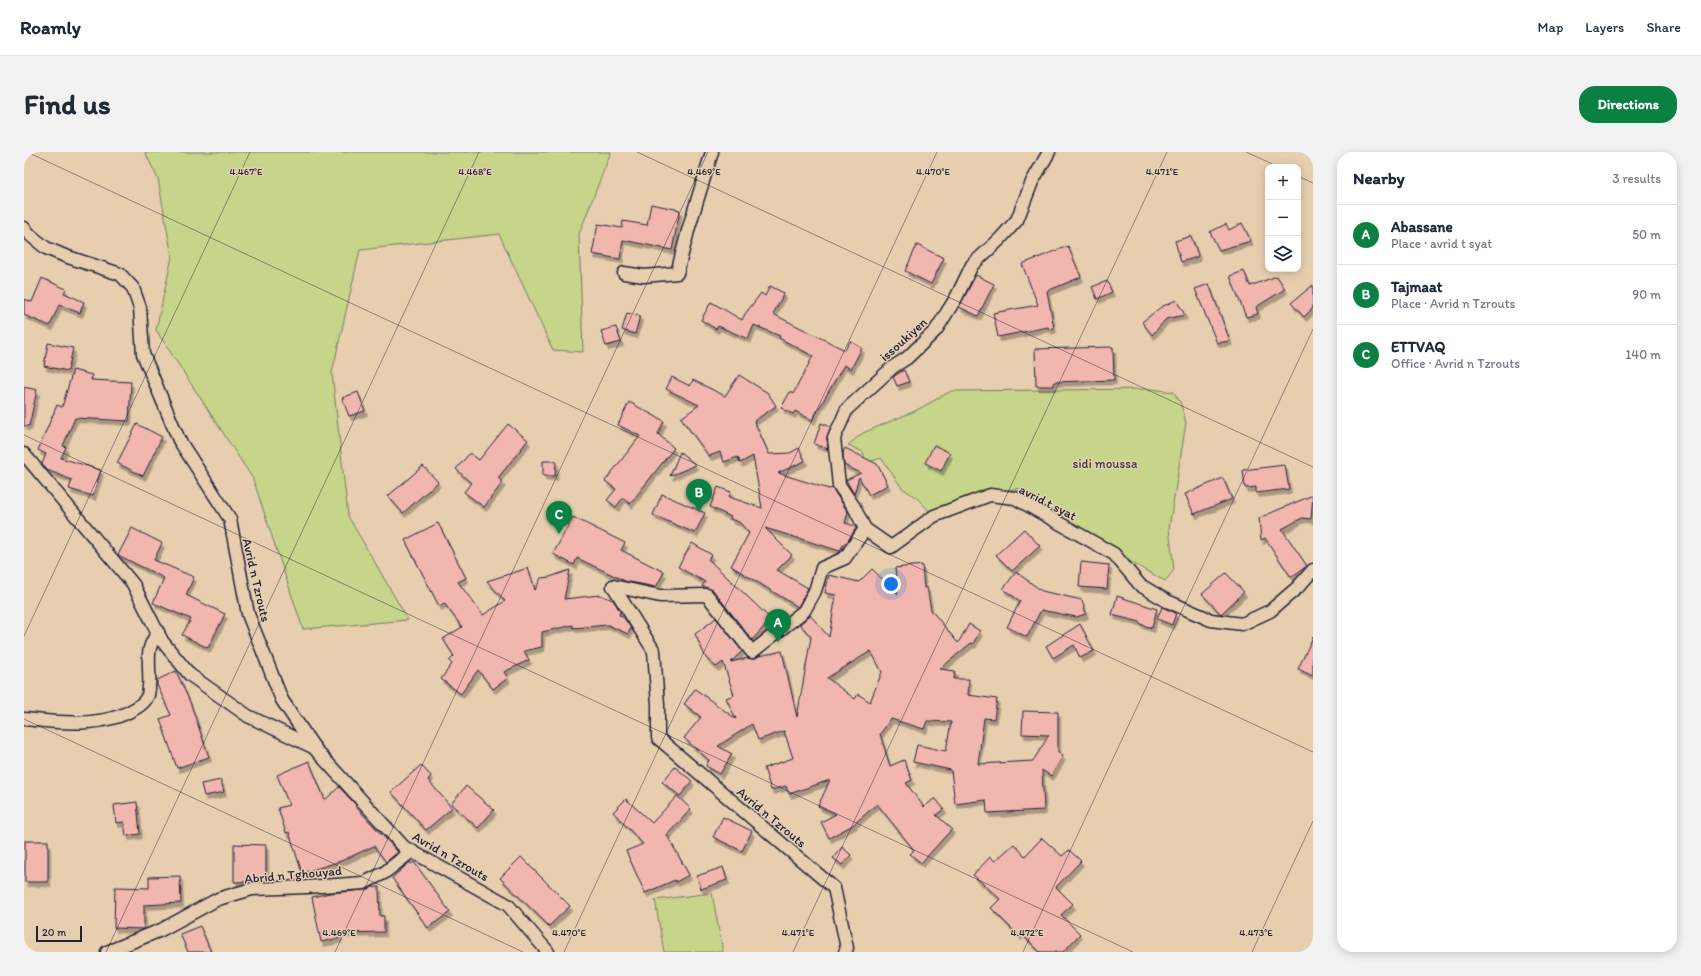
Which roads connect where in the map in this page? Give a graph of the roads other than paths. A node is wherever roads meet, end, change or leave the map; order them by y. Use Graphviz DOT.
graph roads {
  1 [pos="712,152"];
  2 [pos="1049,152"];
  3 [pos="24,228"];
  4 [pos="624,273"];
  5 [pos="24,454"];
  6 [pos="865,529"];
  7 [pos="1313,570"];
  8 [pos="158,632"];
  9 [pos="24,719"];
  10 [pos="315,749"];
  11 [pos="412,851"];
  12 [pos="846,951"];
  13 [pos="108,952"];
  14 [pos="548,952"];
  1 -- 4 [label="street"];
  2 -- 6 [label="street, issoukiyen"];
  3 -- 10 [label="street, Avrid n Tzrouts"];
  5 -- 8 [label="street"];
  6 -- 7 [label="street, avrid t syat"];
  6 -- 12 [label="street, Avrid n Tzrouts"];
  8 -- 9 [label="street"];
  8 -- 10 [label="street"];
  10 -- 11 [label="street, Avrid n Tzrouts"];
  11 -- 13 [label="street, Abrid n Tghouyad"];
  11 -- 14 [label="street, Avrid n Tzrouts"];
}
